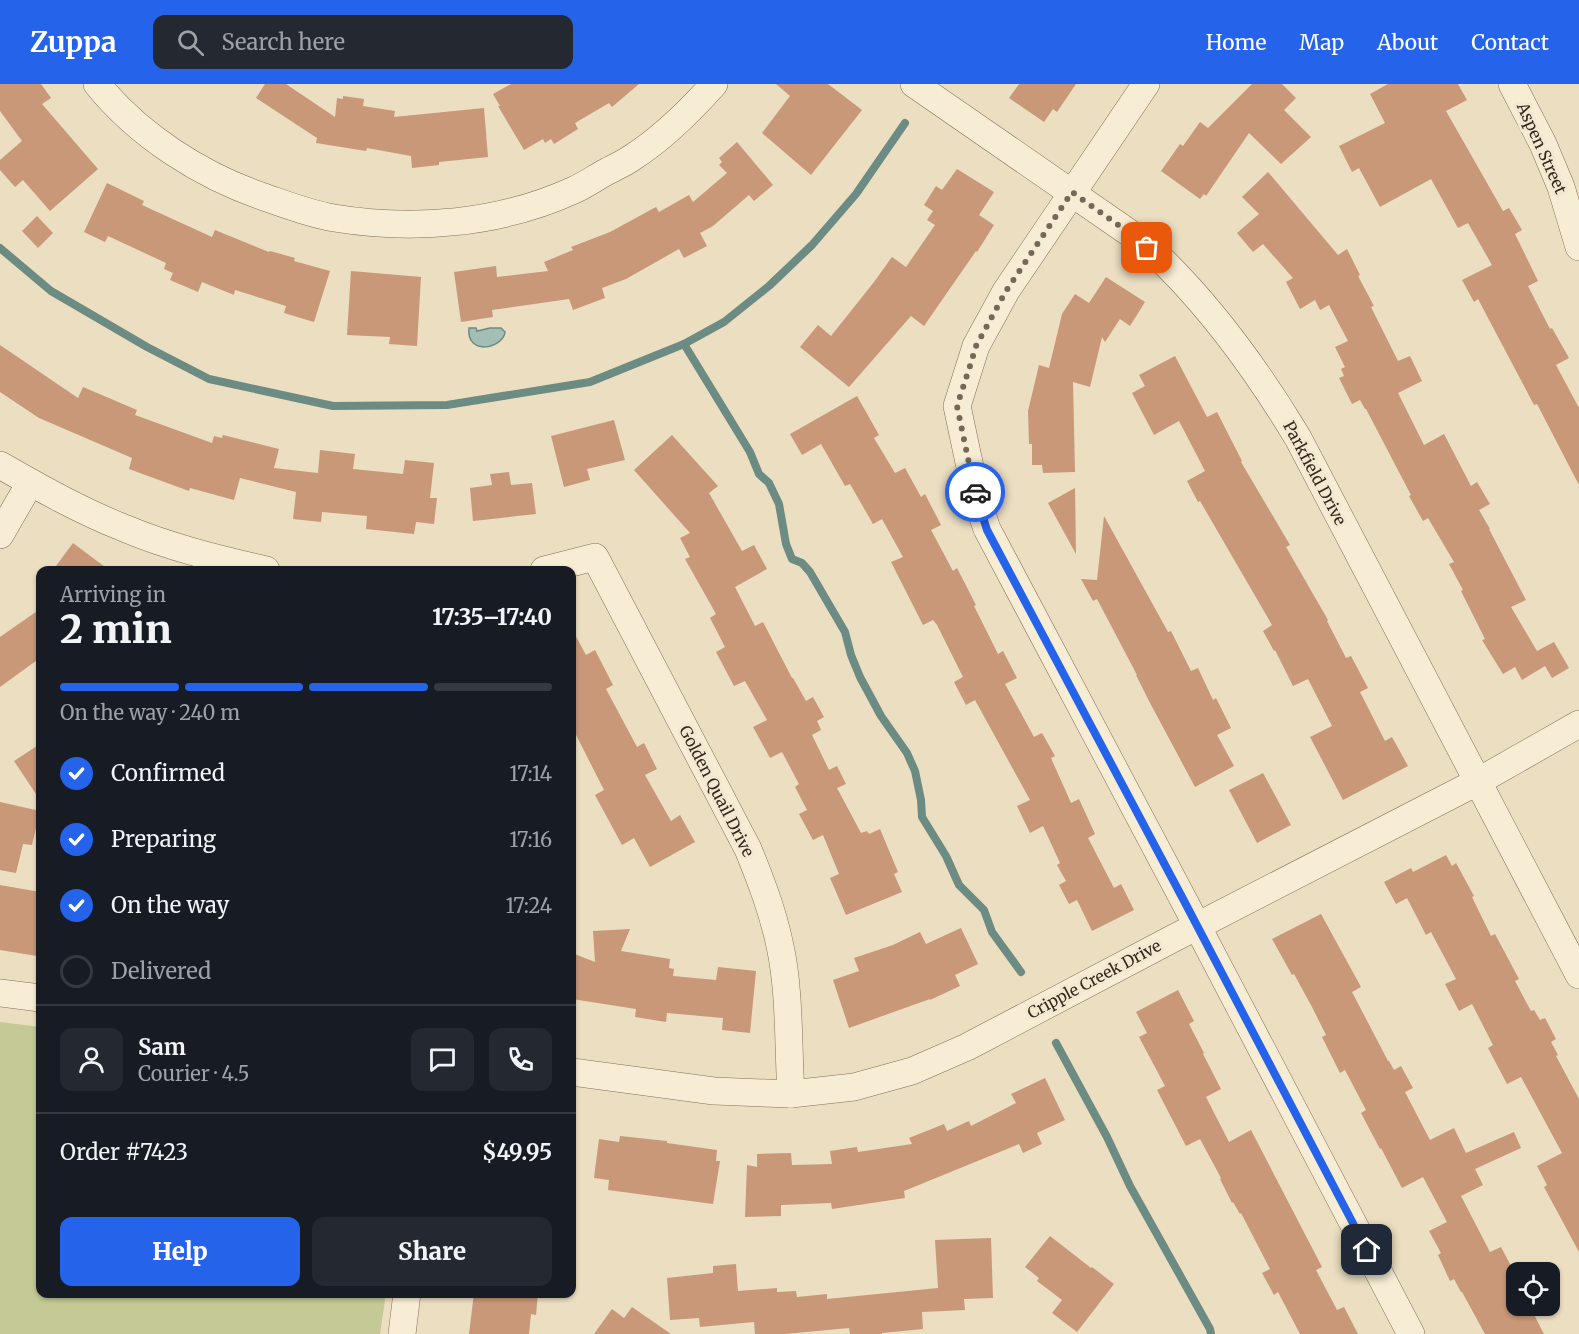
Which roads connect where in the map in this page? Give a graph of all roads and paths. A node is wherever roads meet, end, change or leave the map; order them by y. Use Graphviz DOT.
graph roads {
  1 [pos="98,84"];
  2 [pos="714,84"];
  3 [pos="914,84"];
  4 [pos="1146,84"];
  5 [pos="1512,84"];
  6 [pos="1072,192"];
  7 [pos="1579,247"];
  8 [pos="0,465"];
  9 [pos="30,483"];
  10 [pos="0,535"];
  11 [pos="251,566"];
  12 [pos="560,566"];
  13 [pos="1579,724"];
  14 [pos="1477,782"];
  15 [pos="1197,926"];
  16 [pos="1579,975"];
  17 [pos="0,993"];
  18 [pos="36,998"];
  19 [pos="576,1073"];
  20 [pos="791,1094"];
  21 [pos="406,1298"];
  22 [pos="402,1334"];
  23 [pos="1411,1334"];
  1 -- 2 [label="street"];
  3 -- 6 [label="street, Parkfield Drive"];
  4 -- 6 [label="street"];
  5 -- 7 [label="street, Aspen Street"];
  6 -- 14 [label="street, Parkfield Drive"];
  6 -- 15 [label="street"];
  8 -- 9 [label="street"];
  9 -- 10 [label="street"];
  9 -- 11 [label="street"];
  12 -- 20 [label="street, Golden Quail Drive"];
  13 -- 14 [label="street, Cripple Creek Drive"];
  14 -- 15 [label="street, Cripple Creek Drive"];
  14 -- 16 [label="street, Parkfield Drive"];
  15 -- 20 [label="street, Cripple Creek Drive"];
  15 -- 23 [label="street"];
  17 -- 18 [label="street"];
  19 -- 20 [label="street, Cripple Creek Drive"];
  21 -- 22 [label="street"];
}
